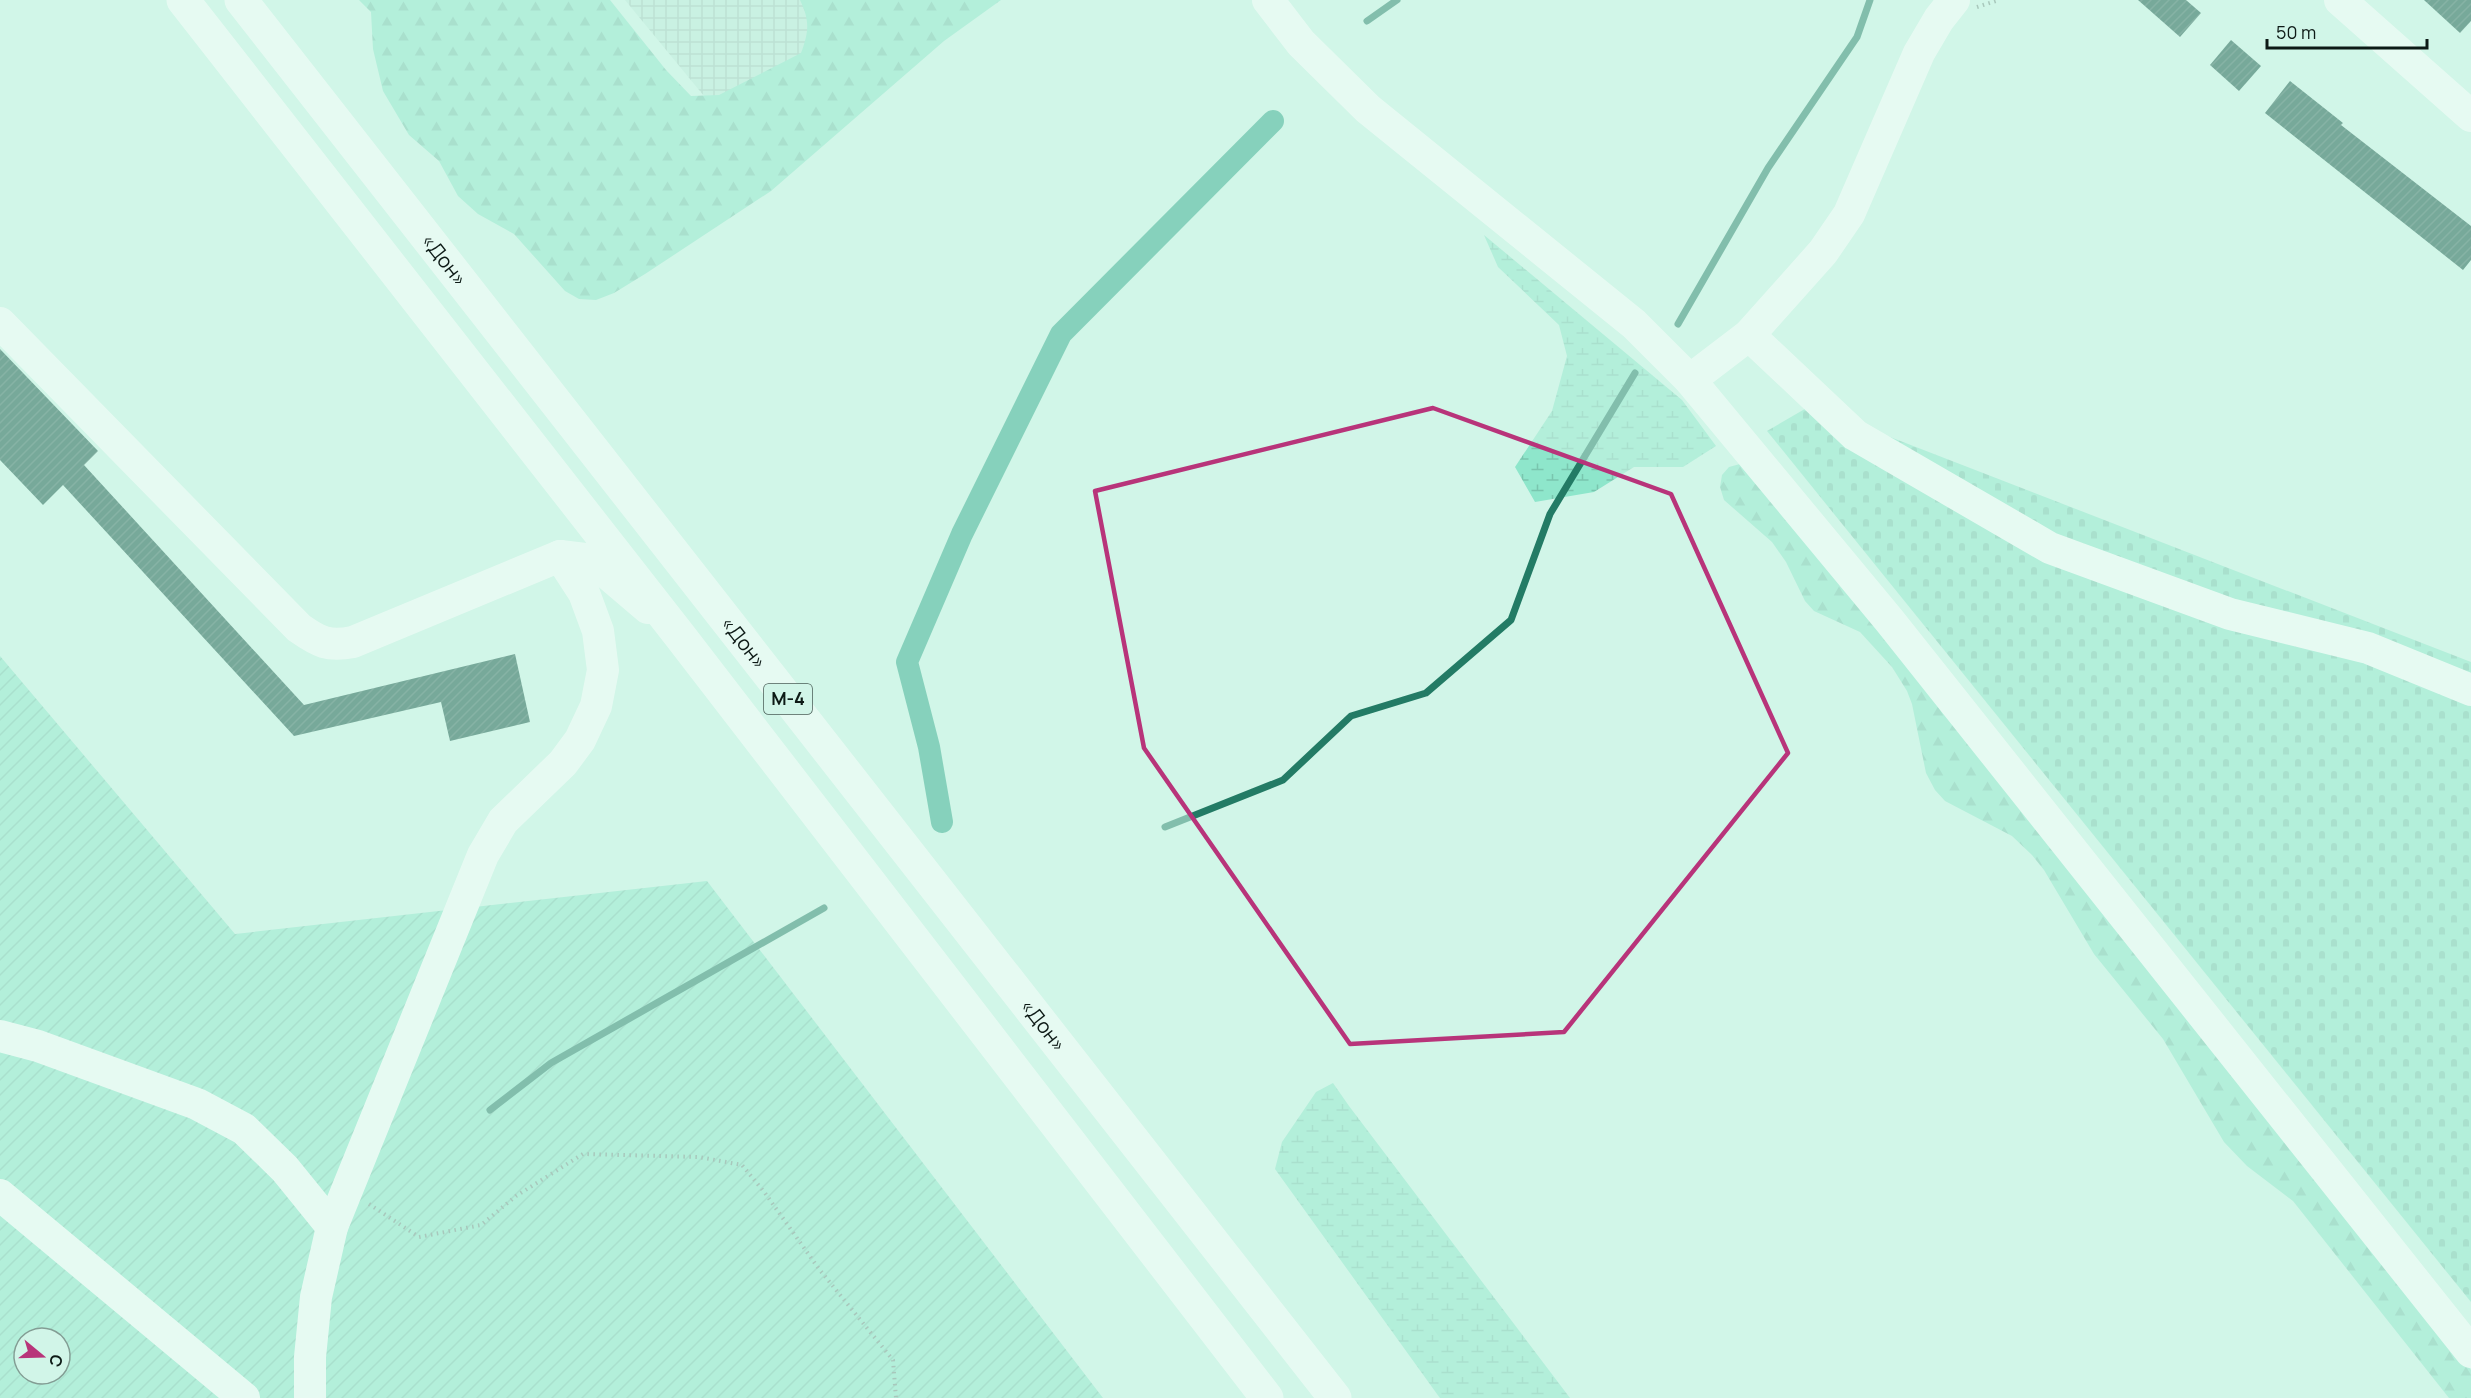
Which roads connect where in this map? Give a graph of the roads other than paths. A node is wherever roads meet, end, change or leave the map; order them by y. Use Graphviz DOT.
graph roads {
  1 [pos="183,0"];
  2 [pos="241,0"];
  3 [pos="1268,0"];
  4 [pos="1954,0"];
  5 [pos="2340,0"];
  6 [pos="2471,116"];
  7 [pos="0,322"];
  8 [pos="1749,335"];
  9 [pos="1690,380"];
  10 [pos="560,556"];
  11 [pos="680,636"];
  12 [pos="2471,690"];
  13 [pos="0,1036"];
  14 [pos="0,1195"];
  15 [pos="332,1227"];
  16 [pos="2471,1352"];
  17 [pos="244,1398"];
  18 [pos="310,1398"];
  19 [pos="1266,1398"];
  20 [pos="1335,1398"];
  1 -- 11 [label="highway, М-4"];
  2 -- 20 [label="highway, «Дон» / М-4"];
  3 -- 9 [label="street"];
  4 -- 8 [label="street"];
  5 -- 6 [label="street"];
  7 -- 10 [label="street"];
  8 -- 9 [label="street"];
  8 -- 12 [label="street"];
  9 -- 16 [label="street"];
  10 -- 11 [label="street"];
  10 -- 15 [label="street"];
  11 -- 19 [label="highway, М-4"];
  13 -- 15 [label="street"];
  14 -- 17 [label="street"];
  15 -- 18 [label="street"];
}
